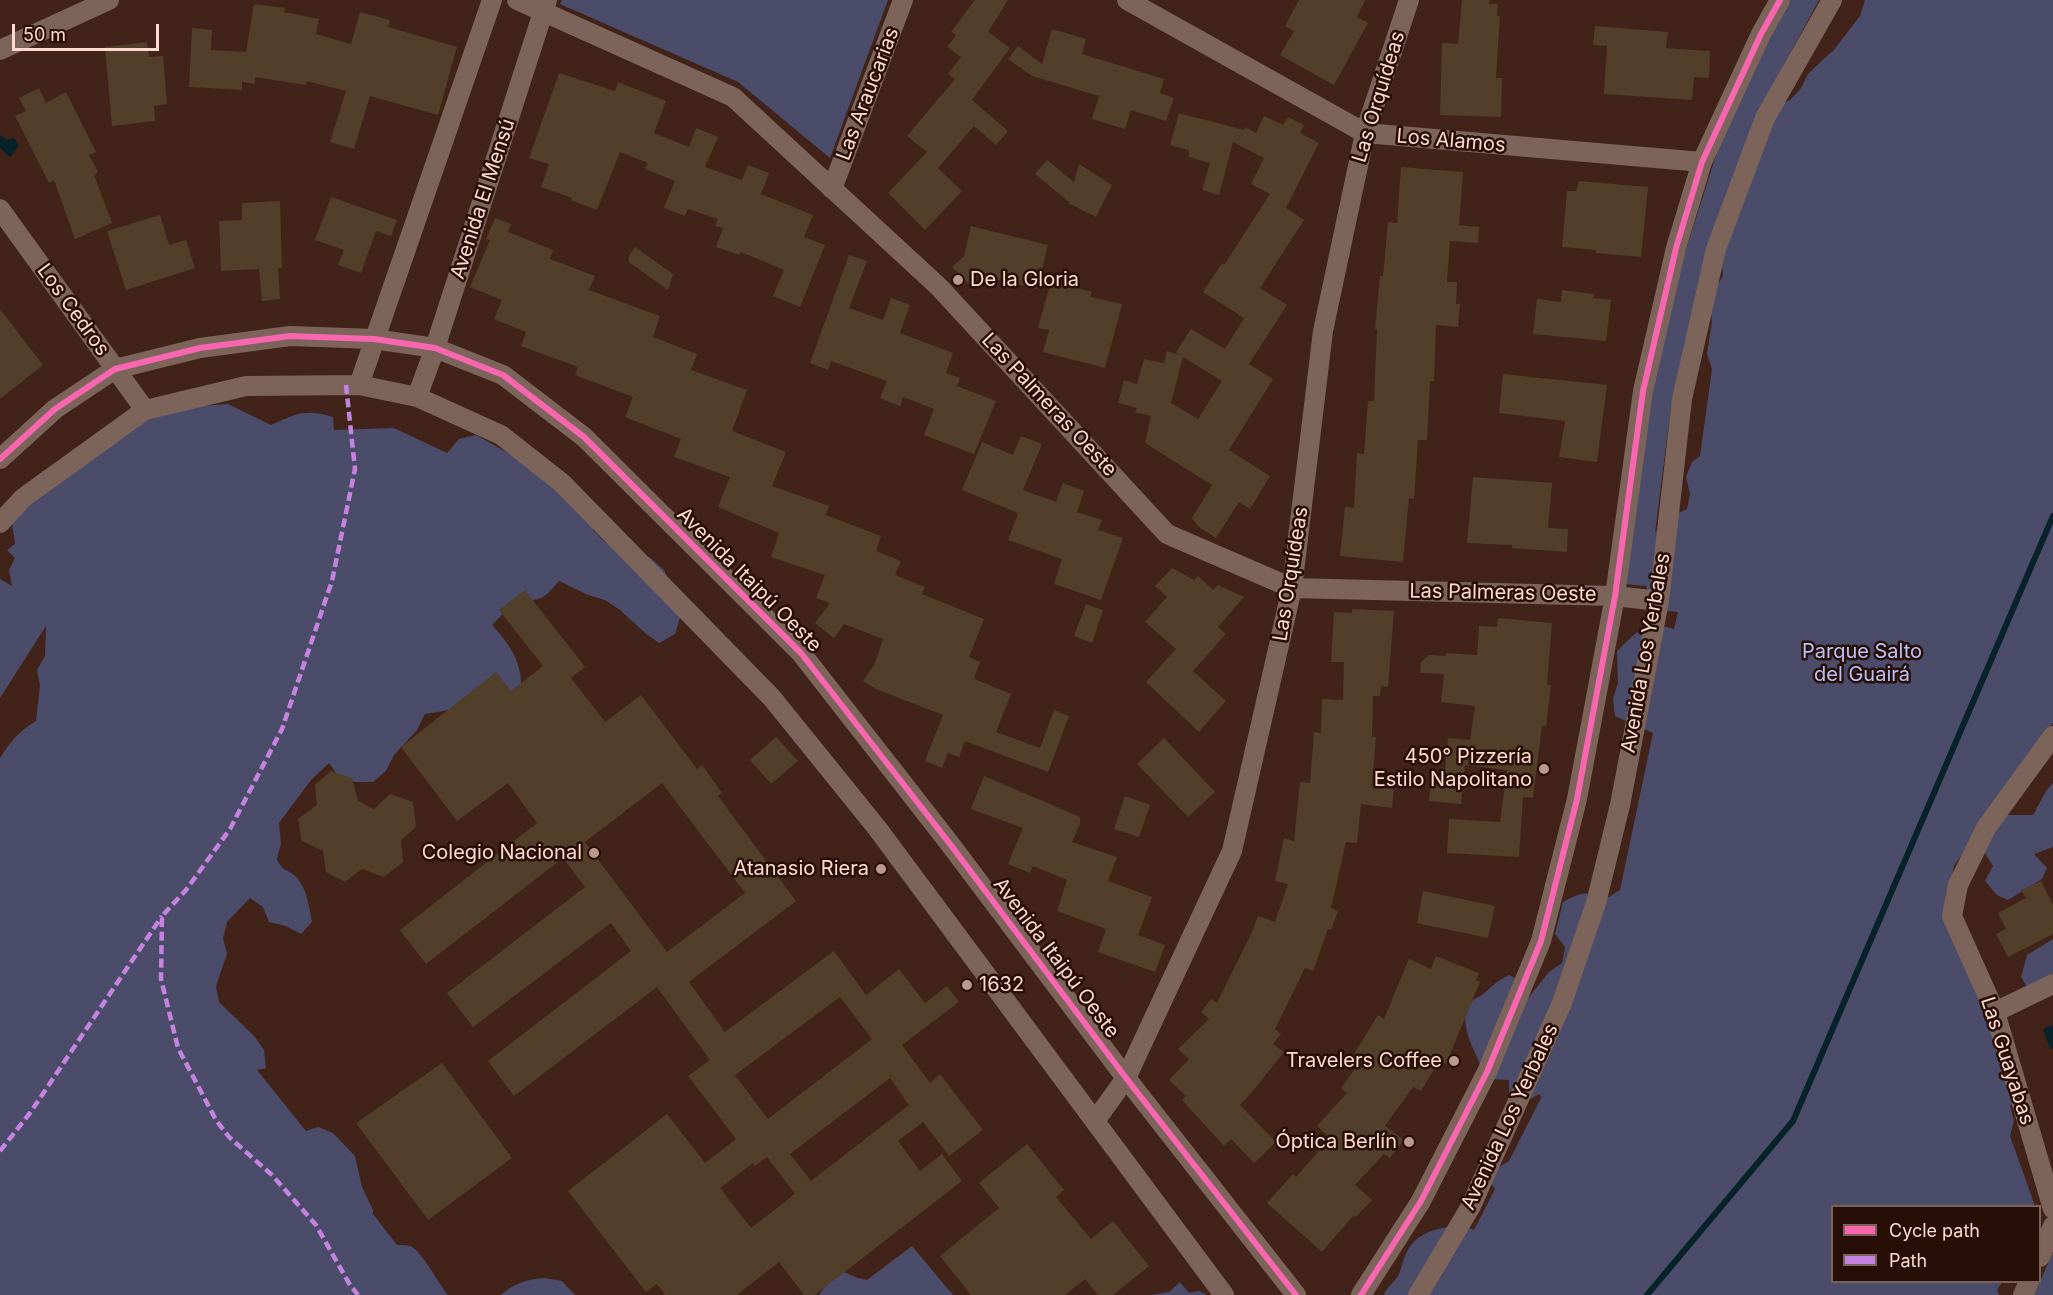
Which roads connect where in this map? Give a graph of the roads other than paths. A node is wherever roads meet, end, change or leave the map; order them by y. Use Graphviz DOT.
graph roads {
  1 [pos="109,0"];
  2 [pos="492,0"];
  3 [pos="517,0"];
  4 [pos="903,0"];
  5 [pos="1126,0"];
  6 [pos="1409,0"];
  7 [pos="1780,0"];
  8 [pos="1832,0"];
  9 [pos="545,6"];
  10 [pos="0,50"];
  11 [pos="1365,133"];
  12 [pos="1702,162"];
  13 [pos="832,189"];
  14 [pos="0,209"];
  15 [pos="374,339"];
  16 [pos="435,348"];
  17 [pos="115,369"];
  18 [pos="359,385"];
  19 [pos="417,397"];
  20 [pos="145,410"];
  21 [pos="0,459"];
  22 [pos="0,523"];
  23 [pos="1292,588"];
  24 [pos="1615,596"];
  25 [pos="1659,601"];
  26 [pos="2053,736"];
  27 [pos="2053,984"];
  28 [pos="1995,1012"];
  29 [pos="1126,1078"];
  30 [pos="1095,1121"];
  31 [pos="2053,1209"];
  32 [pos="2053,1226"];
  33 [pos="2041,1255"];
  34 [pos="1224,1295"];
  35 [pos="1296,1295"];
  36 [pos="1361,1295"];
  37 [pos="1419,1295"];
  1 -- 10 [label="street"];
  2 -- 15 [label="street"];
  3 -- 9 [label="street, Las Palmeras Oeste"];
  4 -- 13 [label="street, Las Araucarias"];
  5 -- 11 [label="street, Los Alamos"];
  6 -- 11 [label="street, Las Orquídeas"];
  7 -- 12 [label="street"];
  8 -- 25 [label="street, Avenida Los Yerbales"];
  9 -- 13 [label="street, Las Palmeras Oeste"];
  9 -- 16 [label="street, Avenida El Mensú"];
  11 -- 12 [label="street, Los Alamos"];
  11 -- 23 [label="street, Las Orquídeas"];
  12 -- 24 [label="street"];
  13 -- 23 [label="street, Las Palmeras Oeste"];
  14 -- 17 [label="street, Los Cedros"];
  15 -- 16 [label="street, Avenida Itaipú Oeste"];
  15 -- 17 [label="street, Avenida Itaipú Oeste"];
  15 -- 18 [label="street"];
  16 -- 19 [label="street, Avenida El Mensú"];
  16 -- 29 [label="street, Avenida Itaipú Oeste"];
  17 -- 20 [label="street, Los Cedros"];
  17 -- 21 [label="street, Avenida Itaipú Oeste"];
  18 -- 19 [label="street"];
  18 -- 20 [label="street"];
  19 -- 30 [label="street"];
  20 -- 22 [label="street"];
  23 -- 24 [label="street, Las Palmeras Oeste"];
  23 -- 29 [label="street, Las Orquídeas"];
  24 -- 25 [label="street, Las Palmeras Oeste"];
  24 -- 36 [label="street"];
  25 -- 37 [label="street, Avenida Los Yerbales"];
  26 -- 28 [label="street, Las Guayabas"];
  27 -- 28 [label="street"];
  28 -- 31 [label="street, Las Guayabas"];
  29 -- 30 [label="street, Las Orquídeas"];
  29 -- 35 [label="street, Avenida Itaipú Oeste"];
  30 -- 34 [label="street"];
  32 -- 33 [label="street"];
}
